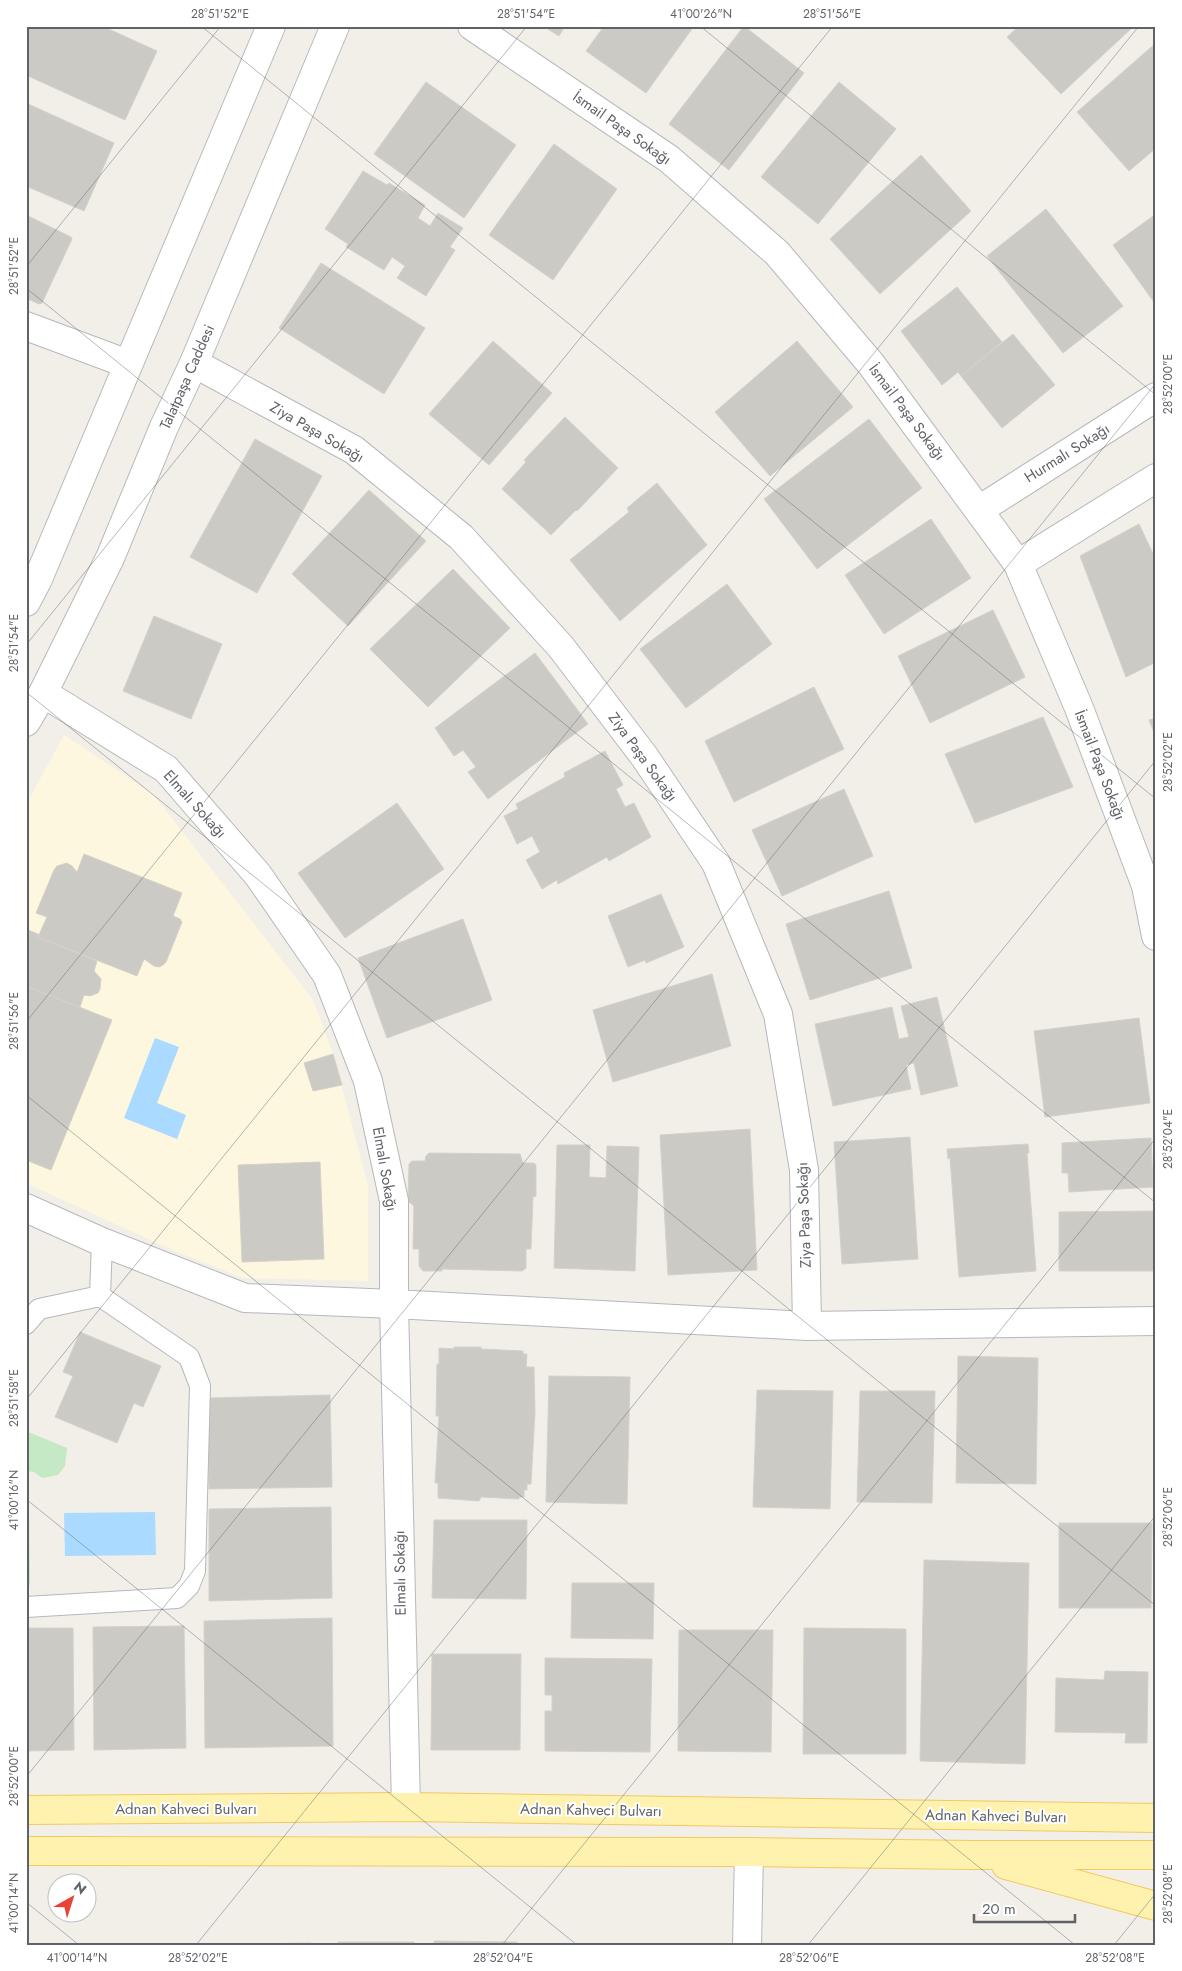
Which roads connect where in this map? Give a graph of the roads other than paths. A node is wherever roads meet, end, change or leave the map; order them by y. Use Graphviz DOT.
graph roads {
  1 [pos="271,26"];
  2 [pos="334,26"];
  3 [pos="472,26"];
  4 [pos="26,326"];
  5 [pos="194,363"];
  6 [pos="128,364"];
  7 [pos="1156,397"];
  8 [pos="1156,478"];
  9 [pos="979,510"];
  10 [pos="1018,564"];
  11 [pos="26,602"];
  12 [pos="43,693"];
  13 [pos="26,722"];
  14 [pos="1156,936"];
  15 [pos="26,1208"];
  16 [pos="102,1242"];
  17 [pos="100,1296"];
  18 [pos="394,1304"];
  19 [pos="1156,1321"];
  20 [pos="26,1324"];
  21 [pos="807,1326"];
  22 [pos="26,1607"];
  23 [pos="1156,1803"];
  24 [pos="406,1807"];
  25 [pos="26,1810"];
  26 [pos="1107,1817"];
  27 [pos="1156,1818"];
  28 [pos="26,1851"];
  29 [pos="749,1852"];
  30 [pos="973,1855"];
  31 [pos="1156,1855"];
  32 [pos="1156,1906"];
  33 [pos="747,1945"];
  1 -- 6 [label="street"];
  2 -- 5 [label="street, Talatpaşa Caddesi"];
  3 -- 9 [label="street, İsmail Paşa Sokağı"];
  4 -- 6 [label="street"];
  5 -- 12 [label="street, Talatpaşa Caddesi"];
  5 -- 21 [label="street, Ziya Paşa Sokağı"];
  6 -- 11 [label="street"];
  7 -- 9 [label="street, Hurmalı Sokağı"];
  8 -- 10 [label="street"];
  9 -- 10 [label="street, İsmail Paşa Sokağı"];
  10 -- 14 [label="street, İsmail Paşa Sokağı"];
  12 -- 13 [label="street, Talatpaşa Caddesi"];
  12 -- 18 [label="street, Elmalı Sokağı"];
  15 -- 16 [label="street"];
  16 -- 17 [label="lane"];
  16 -- 18 [label="street"];
  17 -- 20 [label="lane"];
  17 -- 22 [label="lane"];
  18 -- 21 [label="street"];
  18 -- 24 [label="street, Elmalı Sokağı"];
  19 -- 21 [label="street"];
  23 -- 26 [label="main road"];
  24 -- 25 [label="main road, Adnan Kahveci Bulvarı"];
  24 -- 26 [label="main road, Adnan Kahveci Bulvarı"];
  26 -- 27 [label="main road, Adnan Kahveci Bulvarı"];
  28 -- 29 [label="main road"];
  29 -- 30 [label="main road"];
  29 -- 33 [label="street"];
  30 -- 31 [label="main road"];
  30 -- 32 [label="main road"];
}
